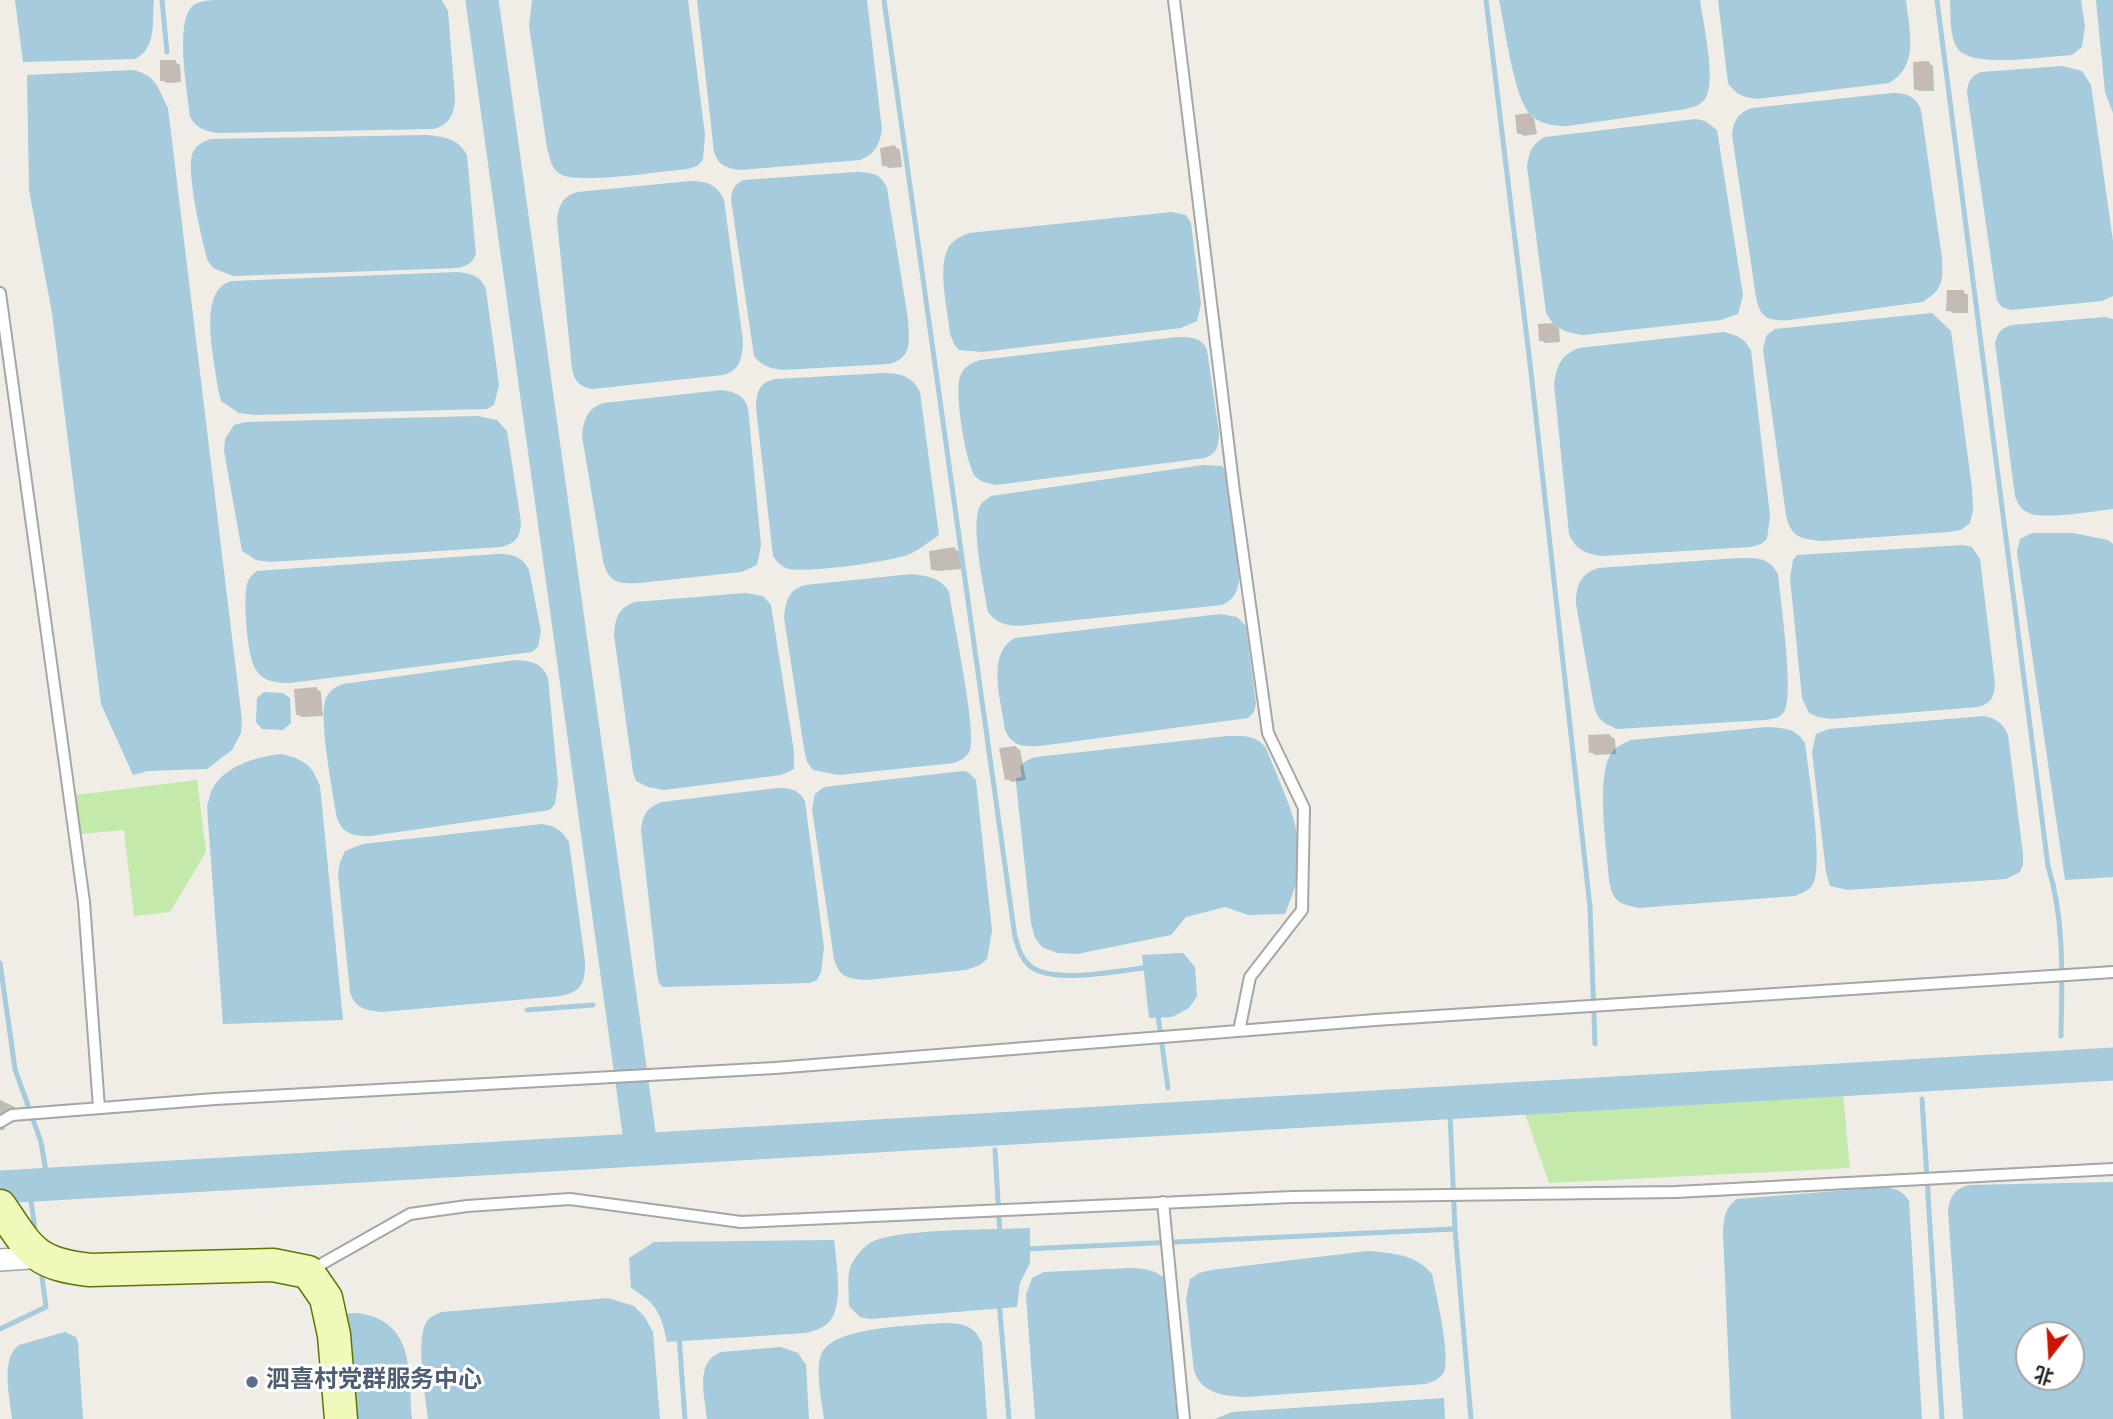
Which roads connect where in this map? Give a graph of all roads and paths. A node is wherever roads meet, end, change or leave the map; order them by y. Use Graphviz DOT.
graph roads {
  1 [pos="1174,0"];
  2 [pos="0,293"];
  3 [pos="2113,972"];
  4 [pos="1239,1031"];
  5 [pos="99,1108"];
  6 [pos="0,1122"];
  7 [pos="2113,1169"];
  8 [pos="1163,1202"];
  9 [pos="0,1206"];
  10 [pos="32,1247"];
  11 [pos="0,1260"];
  12 [pos="308,1272"];
  13 [pos="341,1419"];
  14 [pos="1184,1419"];
  1 -- 4 [label="lane"];
  2 -- 5 [label="lane"];
  3 -- 4 [label="lane"];
  4 -- 5 [label="lane"];
  5 -- 6 [label="lane"];
  7 -- 8 [label="lane"];
  8 -- 12 [label="lane"];
  8 -- 14 [label="lane"];
  9 -- 10 [label="street"];
  10 -- 11 [label="street"];
  10 -- 12 [label="street"];
  12 -- 13 [label="street"];
}
